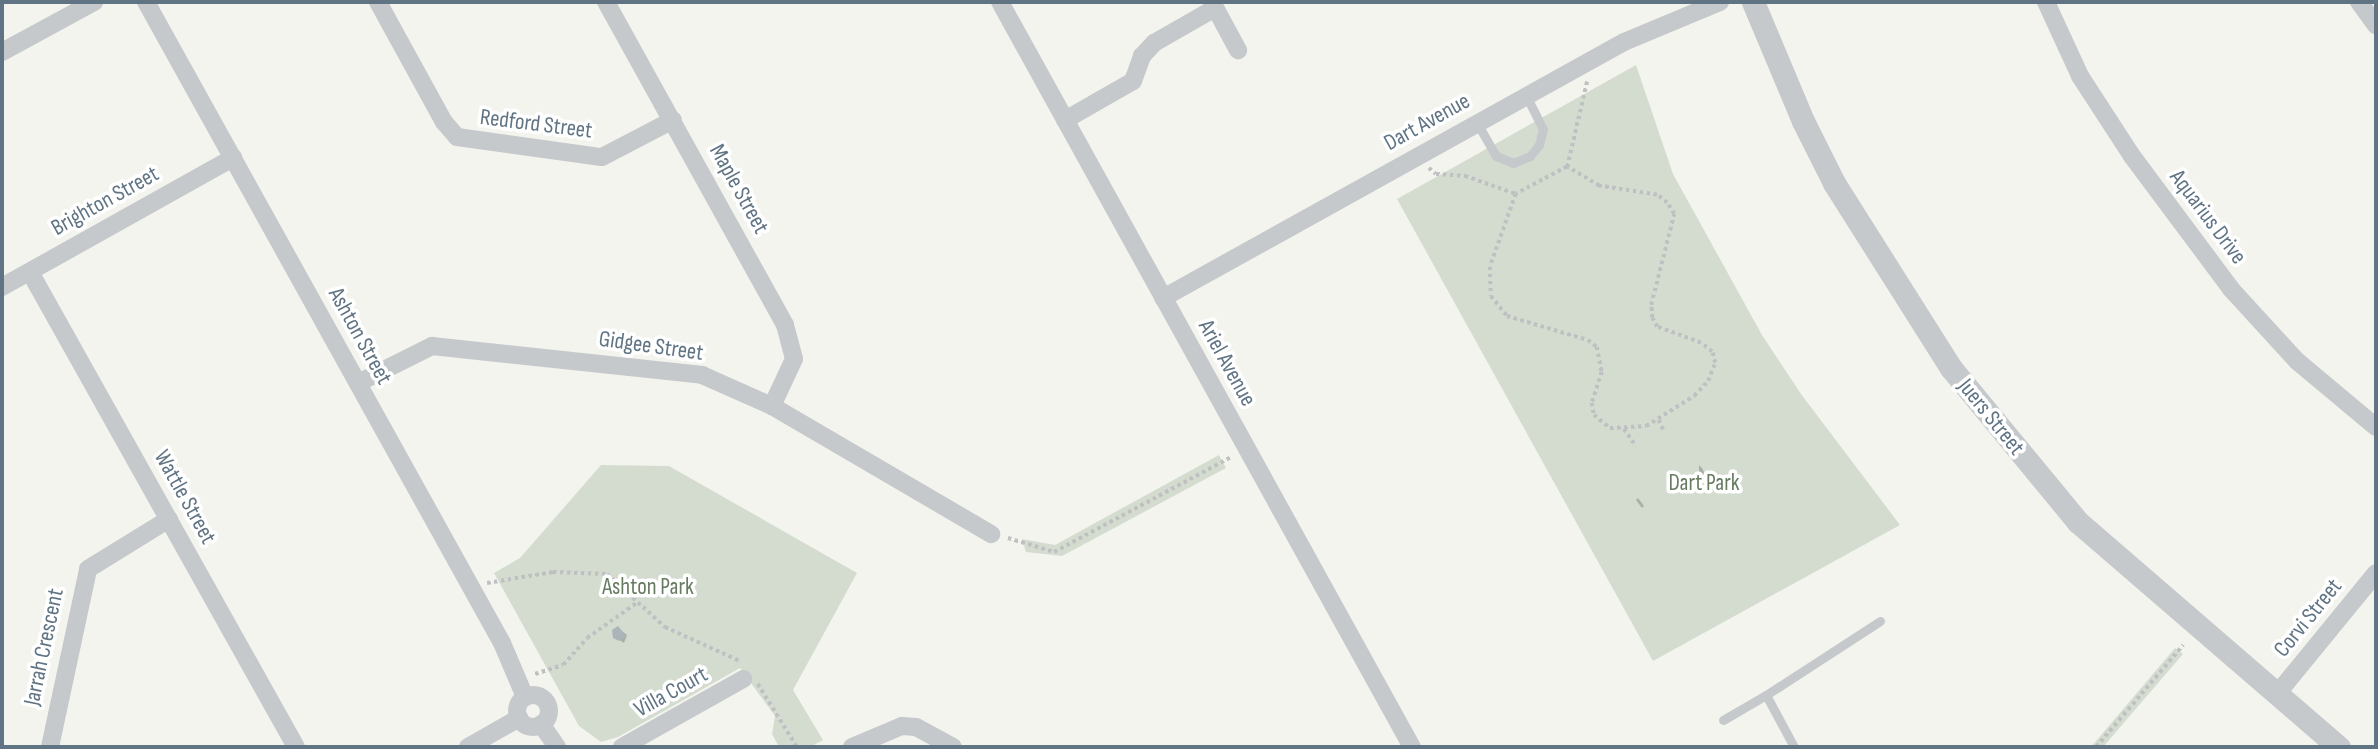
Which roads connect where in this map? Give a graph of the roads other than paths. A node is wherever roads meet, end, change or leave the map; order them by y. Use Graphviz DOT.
graph roads {
  1 [pos="94,2"];
  2 [pos="146,2"];
  3 [pos="378,2"];
  4 [pos="606,2"];
  5 [pos="1000,2"];
  6 [pos="1720,2"];
  7 [pos="1754,2"];
  8 [pos="2046,2"];
  9 [pos="2359,2"];
  10 [pos="1213,5"];
  11 [pos="2376,26"];
  12 [pos="1238,50"];
  13 [pos="2,52"];
  14 [pos="1526,95"];
  15 [pos="673,120"];
  16 [pos="1065,120"];
  17 [pos="1477,123"];
  18 [pos="233,158"];
  19 [pos="30,272"];
  20 [pos="2,287"];
  21 [pos="1163,298"];
  22 [pos="358,383"];
  23 [pos="772,406"];
  24 [pos="2376,426"];
  25 [pos="169,519"];
  26 [pos="991,534"];
  27 [pos="2376,573"];
  28 [pos="1880,621"];
  29 [pos="746,672"];
  30 [pos="2277,694"];
  31 [pos="1766,695"];
  32 [pos="525,697"];
  33 [pos="519,718"];
  34 [pos="1723,720"];
  35 [pos="541,724"];
  36 [pos="50,747"];
  37 [pos="296,747"];
  38 [pos="468,747"];
  39 [pos="557,747"];
  40 [pos="622,747"];
  41 [pos="852,747"];
  42 [pos="953,747"];
  43 [pos="1412,747"];
  44 [pos="1794,747"];
  45 [pos="2339,747"];
  1 -- 13 [label="street"];
  2 -- 18 [label="street, Ashton Street"];
  3 -- 15 [label="street, Redford Street"];
  4 -- 15 [label="street, Maple Street"];
  5 -- 16 [label="street, Ariel Avenue"];
  6 -- 14 [label="street, Dart Avenue"];
  7 -- 30 [label="street, Juers Street"];
  8 -- 24 [label="street, Aquarius Drive"];
  9 -- 11 [label="street"];
  10 -- 12 [label="street"];
  10 -- 16 [label="street"];
  14 -- 17 [label="street, Dart Avenue"];
  14 -- 17 [label="lane"];
  15 -- 23 [label="street, Maple Street"];
  16 -- 21 [label="street, Ariel Avenue"];
  17 -- 21 [label="street, Dart Avenue"];
  18 -- 19 [label="street, Brighton Street"];
  18 -- 22 [label="street, Ashton Street"];
  19 -- 20 [label="street, Brighton Street"];
  19 -- 25 [label="street, Wattle Street"];
  21 -- 43 [label="street, Ariel Avenue"];
  22 -- 23 [label="street, Gidgee Street"];
  22 -- 32 [label="street, Ashton Street"];
  23 -- 26 [label="street, Gidgee Street"];
  25 -- 36 [label="street, Jarrah Crescent"];
  25 -- 37 [label="street, Wattle Street"];
  27 -- 30 [label="street, Corvi Street"];
  28 -- 31 [label="lane"];
  29 -- 40 [label="street, Villa Court"];
  30 -- 45 [label="street, Juers Street"];
  31 -- 34 [label="lane"];
  31 -- 44 [label="lane"];
  32 -- 33 [label="street"];
  32 -- 35 [label="street"];
  33 -- 35 [label="street"];
  33 -- 38 [label="street"];
  35 -- 39 [label="street"];
  41 -- 42 [label="street"];
}
